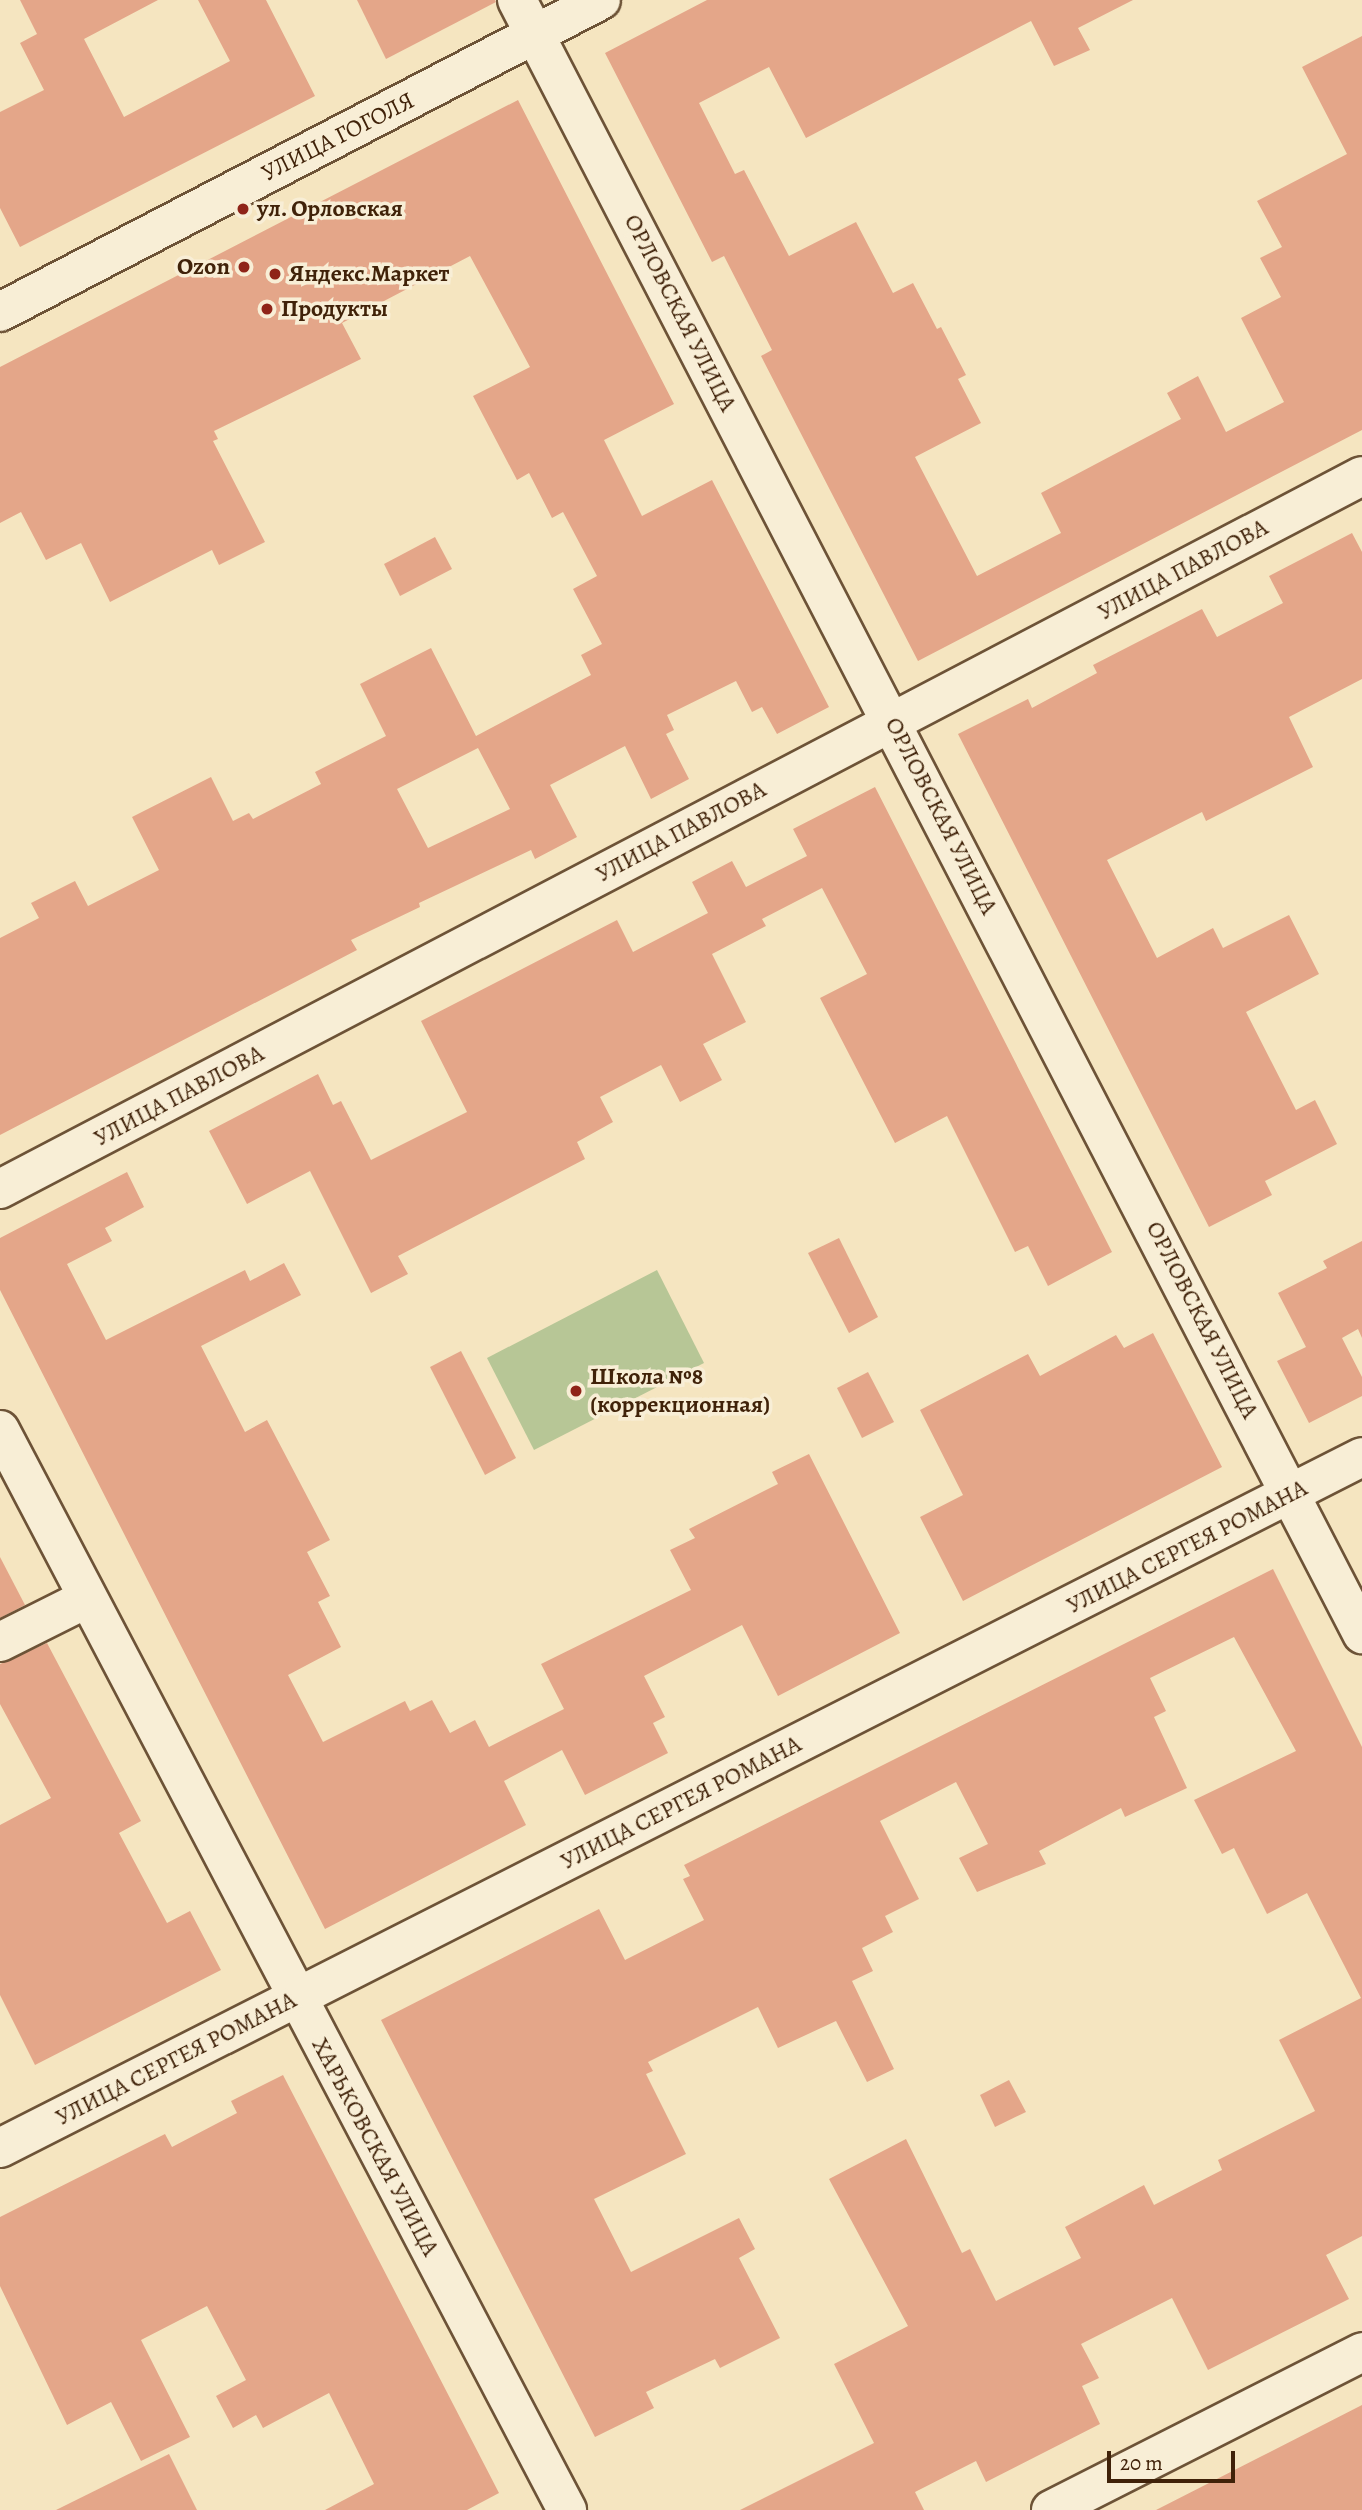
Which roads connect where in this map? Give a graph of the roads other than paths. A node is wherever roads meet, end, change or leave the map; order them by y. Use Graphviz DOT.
graph roads {
  1 [pos="517,0"];
  2 [pos="601,0"];
  3 [pos="535,34"];
  4 [pos="0,312"];
  5 [pos="1362,476"];
  6 [pos="892,721"];
  7 [pos="0,1189"];
  8 [pos="0,1430"];
  9 [pos="1362,1457"];
  10 [pos="1293,1494"];
  11 [pos="86,1599"];
  12 [pos="1362,1634"];
  13 [pos="0,1642"];
  14 [pos="296,1998"];
  15 [pos="0,2148"];
  16 [pos="1362,2352"];
  17 [pos="567,2510"];
  18 [pos="1051,2510"];
  1 -- 3 [label="street, ОРЛОВСКАЯ УЛИЦА"];
  2 -- 3 [label="street, УЛИЦА ГОГОЛЯ"];
  3 -- 4 [label="street, УЛИЦА ГОГОЛЯ"];
  3 -- 6 [label="street, ОРЛОВСКАЯ УЛИЦА"];
  5 -- 6 [label="street, УЛИЦА ПАВЛОВА"];
  6 -- 7 [label="street, УЛИЦА ПАВЛОВА"];
  6 -- 10 [label="street, ОРЛОВСКАЯ УЛИЦА"];
  8 -- 11 [label="street, ХАРЬКОВСКАЯ УЛИЦА"];
  9 -- 10 [label="street, УЛИЦА СЕРГЕЯ РОМАНА"];
  10 -- 12 [label="street, ОРЛОВСКАЯ УЛИЦА"];
  10 -- 14 [label="street, УЛИЦА СЕРГЕЯ РОМАНА"];
  11 -- 13 [label="street"];
  11 -- 14 [label="street, ХАРЬКОВСКАЯ УЛИЦА"];
  14 -- 15 [label="street, УЛИЦА СЕРГЕЯ РОМАНА"];
  14 -- 17 [label="street, ХАРЬКОВСКАЯ УЛИЦА"];
  16 -- 18 [label="street"];
}
